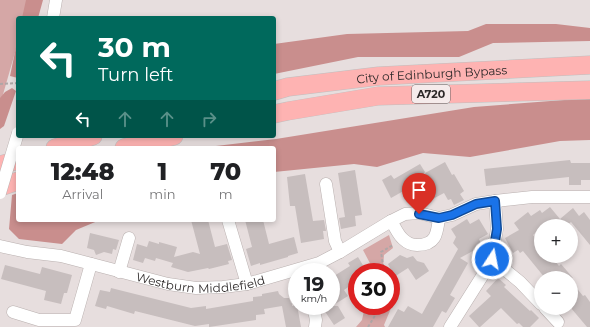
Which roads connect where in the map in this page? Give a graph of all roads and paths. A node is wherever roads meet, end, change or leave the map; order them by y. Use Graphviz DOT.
graph roads {
  1 [pos="56,0"];
  2 [pos="52,16"];
  3 [pos="590,65"];
  4 [pos="16,83"];
  5 [pos="0,84"];
  6 [pos="590,90"];
  7 [pos="276,91"];
  8 [pos="276,114"];
  9 [pos="16,138"];
  10 [pos="86,138"];
  11 [pos="166,138"];
  12 [pos="60,146"];
  13 [pos="132,146"];
  14 [pos="16,161"];
  15 [pos="0,165"];
  16 [pos="16,182"];
  17 [pos="326,184"];
  18 [pos="0,187"];
  19 [pos="0,193"];
  20 [pos="590,197"];
  21 [pos="495,201"];
  22 [pos="439,218"];
  23 [pos="391,221"];
  24 [pos="229,222"];
  25 [pos="129,238"];
  26 [pos="403,239"];
  27 [pos="0,246"];
  28 [pos="340,252"];
  29 [pos="492,259"];
  30 [pos="319,263"];
  31 [pos="383,263"];
  32 [pos="91,264"];
  33 [pos="119,272"];
  34 [pos="288,274"];
  35 [pos="247,284"];
  36 [pos="534,297"];
  37 [pos="13,312"];
  38 [pos="315,315"];
  39 [pos="375,315"];
  40 [pos="552,315"];
  41 [pos="558,322"];
  42 [pos="315,327"];
  43 [pos="368,327"];
  44 [pos="450,327"];
  1 -- 2 [label="street"];
  3 -- 7 [label="highway, City of Edinburgh Bypass / A720"];
  4 -- 5 [label="path"];
  6 -- 8 [label="highway, City of Edinburgh Bypass / A720"];
  9 -- 19 [label="street, bridge"];
  10 -- 12 [label="highway"];
  11 -- 13 [label="highway"];
  14 -- 15 [label="highway"];
  16 -- 18 [label="highway"];
  17 -- 28 [label="street"];
  20 -- 21 [label="street, Westburn Middlefield"];
  21 -- 22 [label="street, Westburn Middlefield"];
  21 -- 29 [label="street"];
  22 -- 23 [label="street, Westburn Middlefield"];
  22 -- 26 [label="street"];
  23 -- 26 [label="street"];
  23 -- 28 [label="street, Westburn Middlefield"];
  24 -- 35 [label="street"];
  25 -- 33 [label="street"];
  26 -- 31 [label="path"];
  27 -- 32 [label="street, Westburn Middlefield"];
  28 -- 30 [label="street, Westburn Middlefield"];
  29 -- 36 [label="street"];
  29 -- 44 [label="street"];
  32 -- 33 [label="street, Westburn Middlefield"];
  32 -- 37 [label="street"];
  33 -- 35 [label="street, Westburn Middlefield"];
  34 -- 35 [label="street, Westburn Middlefield"];
  38 -- 42 [label="street"];
  39 -- 43 [label="path"];
  40 -- 41 [label="street"];
}
